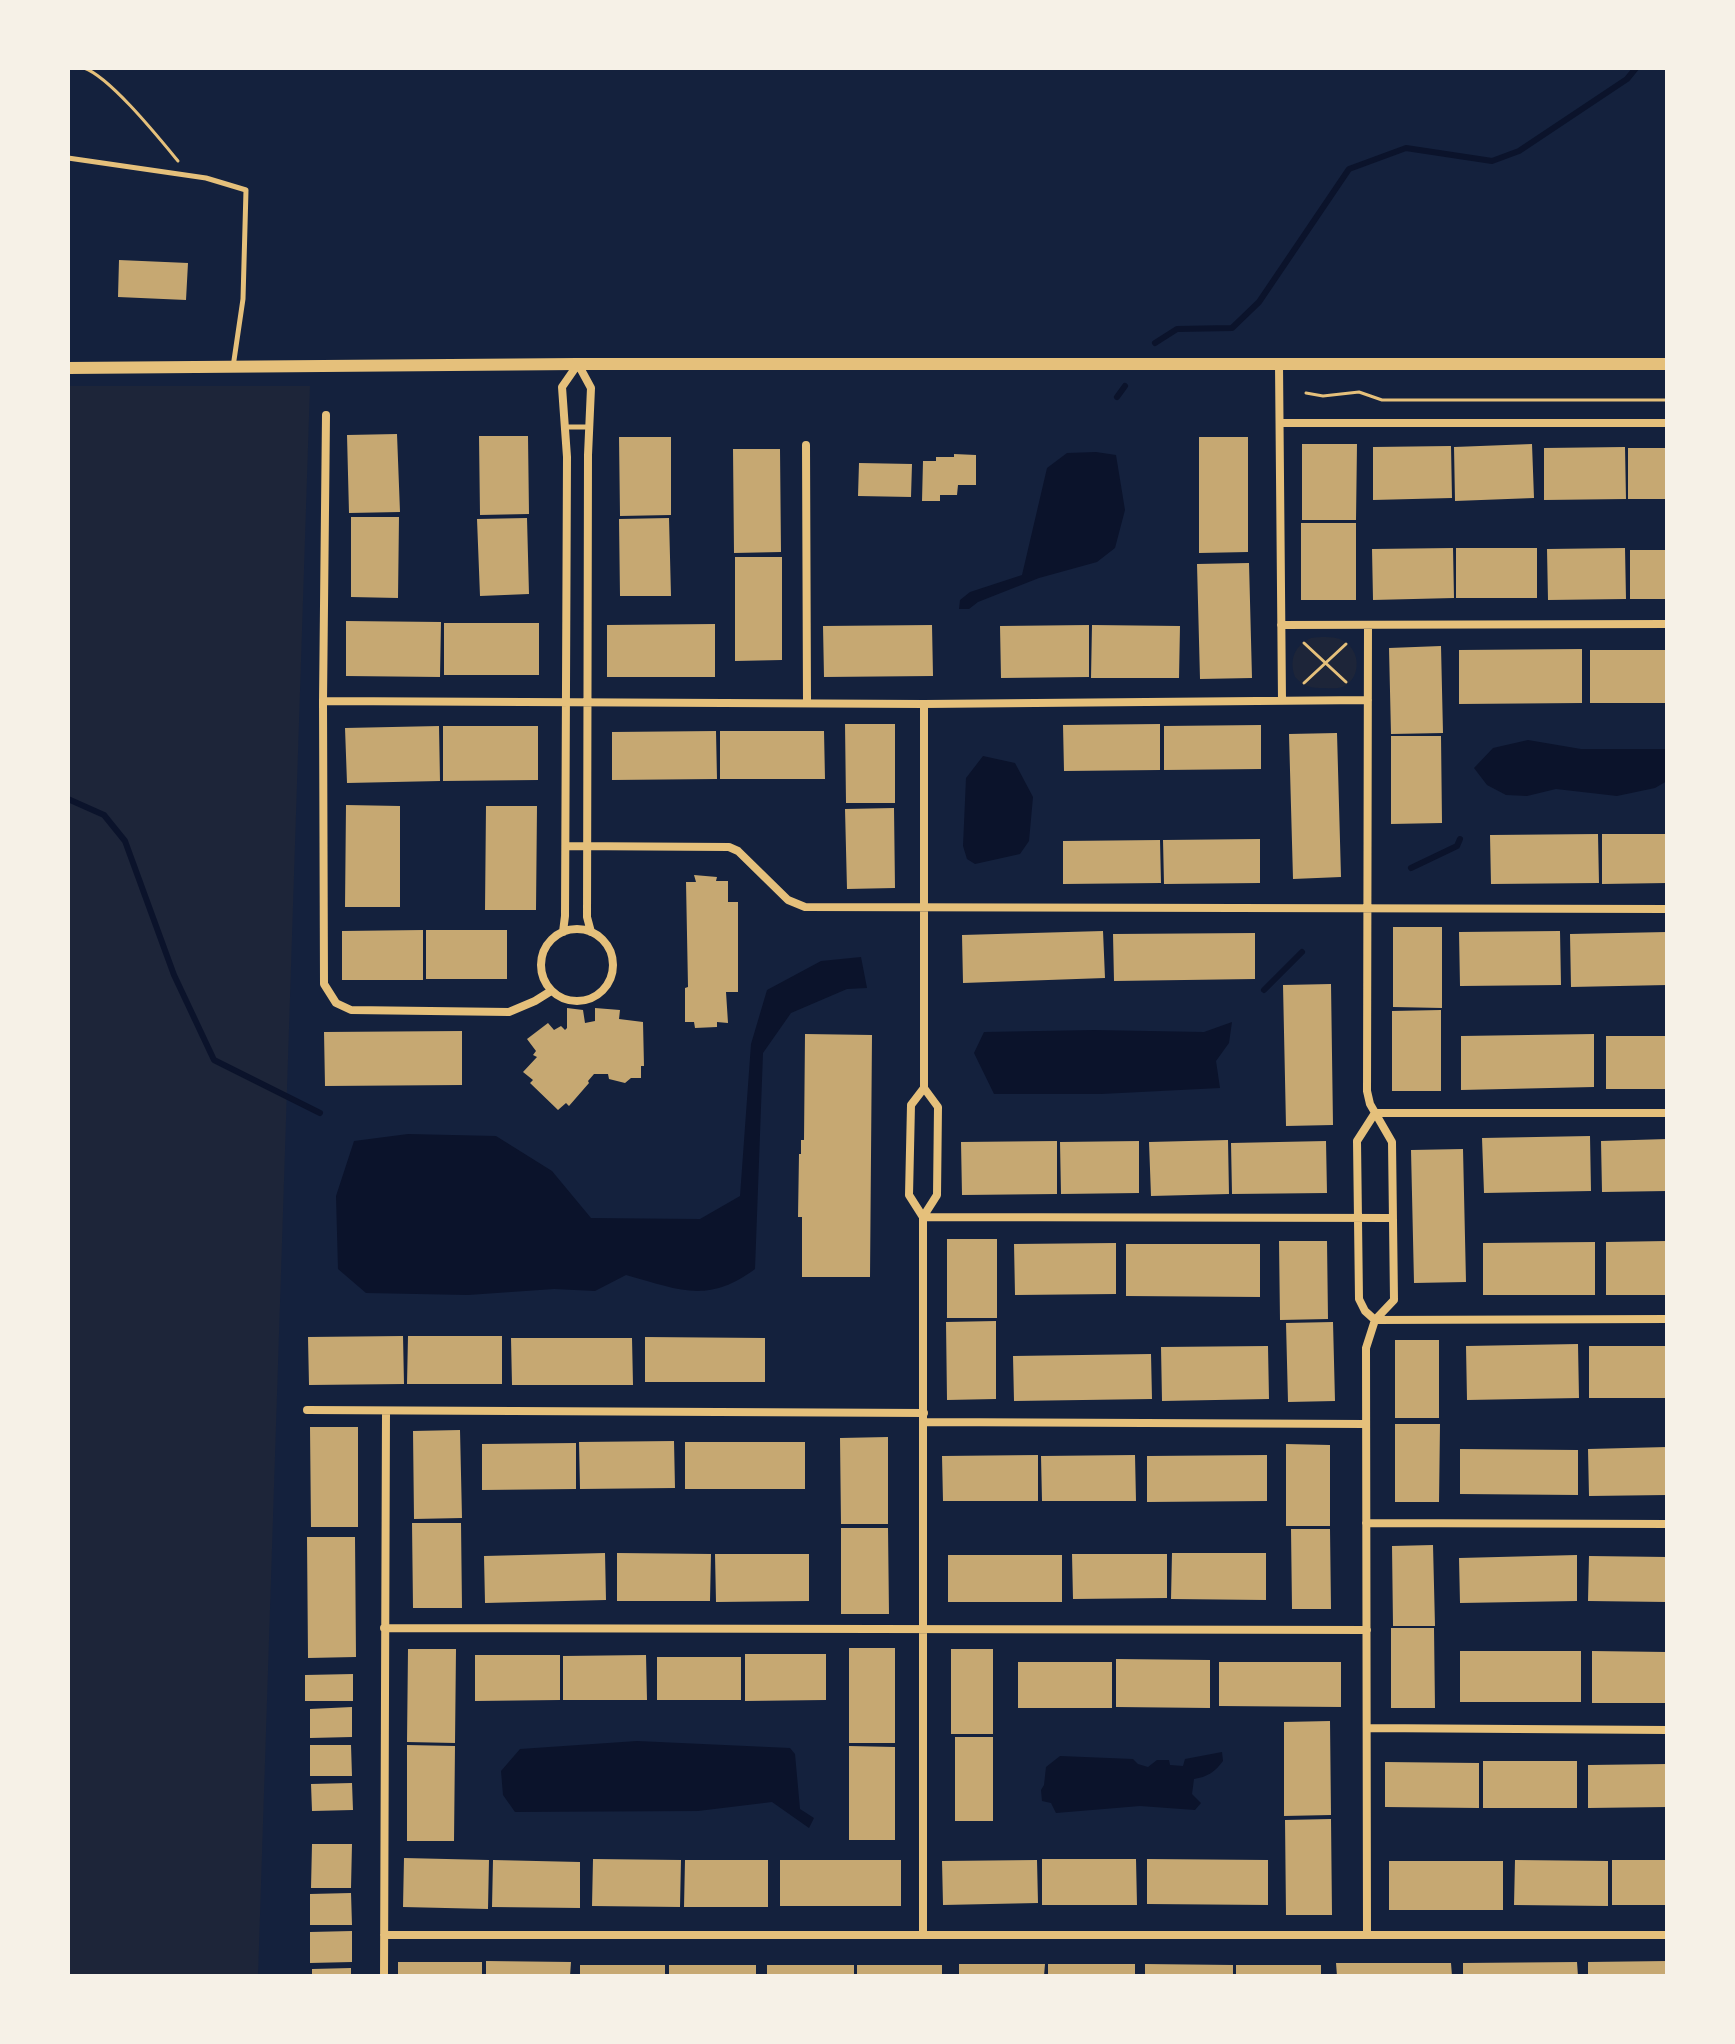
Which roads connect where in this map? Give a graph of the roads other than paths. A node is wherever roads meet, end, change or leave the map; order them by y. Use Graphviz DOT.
graph roads {
  1 [pos="68,158"];
  2 [pos="578,364"];
  3 [pos="1667,364"];
  4 [pos="1279,365"];
  5 [pos="233,367"];
  6 [pos="68,368"];
  7 [pos="326,415"];
  8 [pos="1281,423"];
  9 [pos="1667,423"];
  10 [pos="563,427"];
  11 [pos="590,427"];
  12 [pos="806,445"];
  13 [pos="1667,624"];
  14 [pos="1281,625"];
  15 [pos="1368,625"];
  16 [pos="1282,700"];
  17 [pos="1368,700"];
  18 [pos="323,701"];
  19 [pos="566,702"];
  20 [pos="589,703"];
  21 [pos="807,703"];
  22 [pos="924,704"];
  23 [pos="566,846"];
  24 [pos="588,847"];
  25 [pos="924,907"];
  26 [pos="1368,907"];
  27 [pos="1667,909"];
  28 [pos="563,932"];
  29 [pos="591,932"];
  30 [pos="551,991"];
  31 [pos="924,1088"];
  32 [pos="1375,1113"];
  33 [pos="1667,1113"];
  34 [pos="923,1217"];
  35 [pos="1358,1218"];
  36 [pos="1392,1218"];
  37 [pos="1667,1319"];
  38 [pos="1375,1320"];
  39 [pos="307,1410"];
  40 [pos="386,1411"];
  41 [pos="924,1418"];
  42 [pos="1365,1424"];
  43 [pos="1366,1523"];
  44 [pos="1667,1524"];
  45 [pos="384,1628"];
  46 [pos="922,1629"];
  47 [pos="1367,1630"];
  48 [pos="1367,1728"];
  49 [pos="1667,1730"];
  50 [pos="384,1935"];
  51 [pos="923,1935"];
  52 [pos="1367,1935"];
  53 [pos="1667,1935"];
  54 [pos="384,1976"];
  1 -- 5 [label="lane"];
  2 -- 4 [label="street"];
  2 -- 5 [label="street"];
  2 -- 10 [label="street"];
  2 -- 11 [label="street"];
  3 -- 4 [label="street"];
  4 -- 8 [label="street"];
  5 -- 6 [label="street"];
  7 -- 18 [label="street"];
  8 -- 9 [label="street"];
  8 -- 14 [label="street"];
  10 -- 11 [label="lane"];
  10 -- 19 [label="street"];
  11 -- 20 [label="street"];
  12 -- 21 [label="street"];
  13 -- 15 [label="street"];
  14 -- 15 [label="street"];
  14 -- 16 [label="street"];
  15 -- 17 [label="street"];
  16 -- 17 [label="street"];
  16 -- 22 [label="street"];
  17 -- 26 [label="street"];
  18 -- 19 [label="street"];
  18 -- 30 [label="street"];
  19 -- 20 [label="street"];
  19 -- 23 [label="street"];
  20 -- 21 [label="street"];
  20 -- 24 [label="street"];
  21 -- 22 [label="street"];
  22 -- 25 [label="street"];
  23 -- 24 [label="street"];
  23 -- 28 [label="street"];
  24 -- 25 [label="street"];
  24 -- 29 [label="street"];
  25 -- 26 [label="street"];
  25 -- 31 [label="street"];
  26 -- 27 [label="street"];
  26 -- 32 [label="street"];
  28 -- 29 [label="street"];
  28 -- 30 [label="street"];
  29 -- 30 [label="street"];
  31 -- 34 [label="street"];
  31 -- 34 [label="street"];
  32 -- 33 [label="street"];
  32 -- 35 [label="street"];
  32 -- 36 [label="street"];
  34 -- 35 [label="street"];
  34 -- 41 [label="street"];
  35 -- 36 [label="street"];
  35 -- 38 [label="street"];
  36 -- 38 [label="street"];
  37 -- 38 [label="street"];
  38 -- 42 [label="street"];
  39 -- 40 [label="street"];
  40 -- 41 [label="street"];
  40 -- 45 [label="street"];
  41 -- 42 [label="street"];
  41 -- 46 [label="street"];
  42 -- 43 [label="street"];
  43 -- 44 [label="street"];
  43 -- 47 [label="street"];
  45 -- 46 [label="street"];
  45 -- 50 [label="street"];
  46 -- 47 [label="street"];
  46 -- 51 [label="street"];
  47 -- 48 [label="street"];
  48 -- 49 [label="street"];
  48 -- 52 [label="street"];
  50 -- 51 [label="street"];
  50 -- 54 [label="street"];
  51 -- 52 [label="street"];
  52 -- 53 [label="street"];
}
